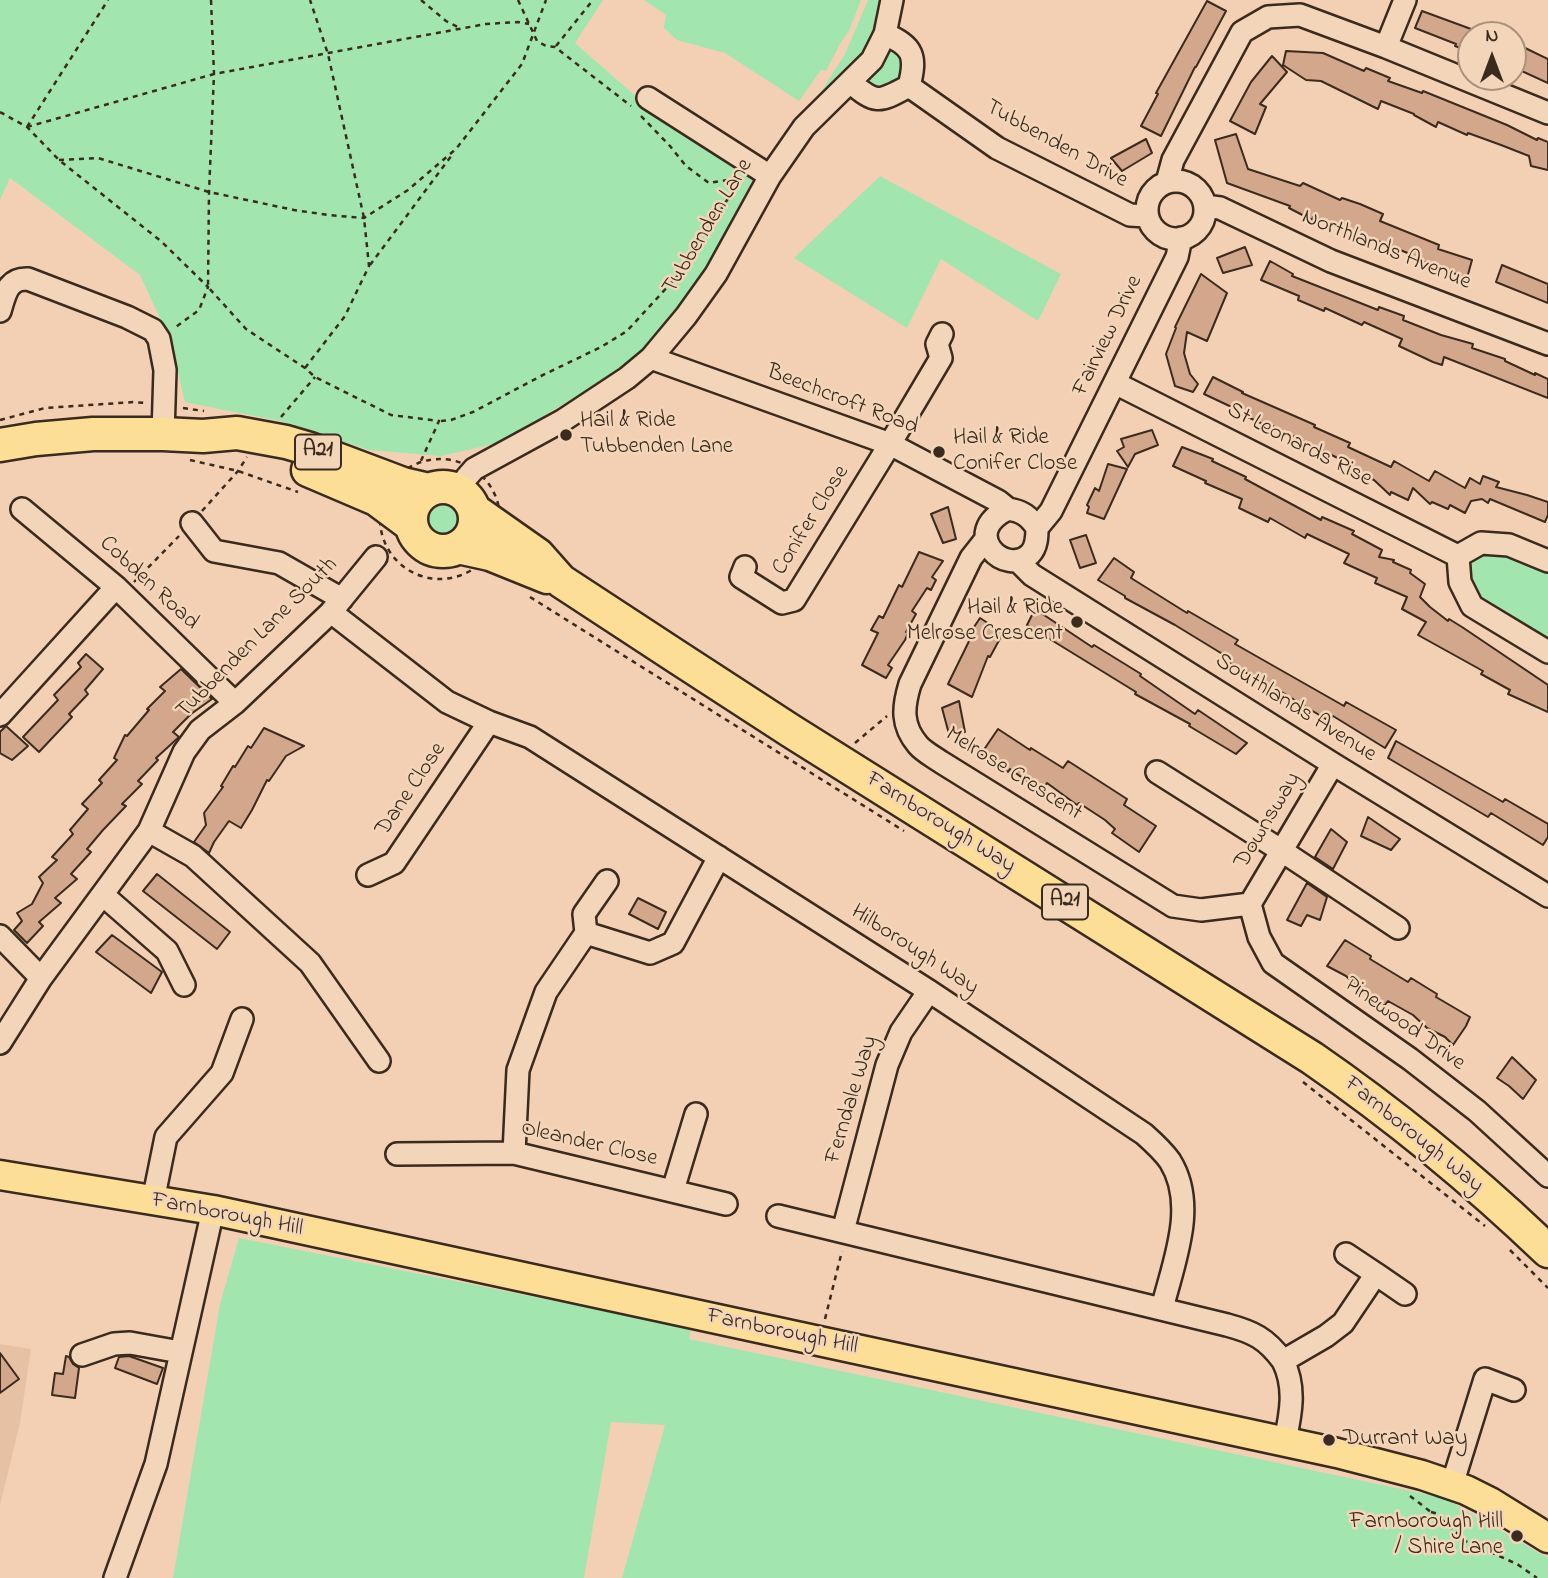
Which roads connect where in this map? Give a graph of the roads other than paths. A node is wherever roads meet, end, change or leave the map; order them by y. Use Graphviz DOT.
graph roads {
  1 [pos="892,0"];
  2 [pos="1405,0"];
  3 [pos="885,34"];
  4 [pos="1386,47"];
  5 [pos="850,82"];
  6 [pos="909,86"];
  7 [pos="641,108"];
  8 [pos="1548,113"];
  9 [pos="757,170"];
  10 [pos="1167,182"];
  11 [pos="1205,206"];
  12 [pos="1147,216"];
  13 [pos="1181,239"];
  14 [pos="0,311"];
  15 [pos="942,334"];
  16 [pos="1548,344"];
  17 [pos="651,358"];
  18 [pos="1115,383"];
  19 [pos="163,434"];
  20 [pos="890,444"];
  21 [pos="0,445"];
  22 [pos="196,448"];
  23 [pos="445,488"];
  24 [pos="22,509"];
  25 [pos="1008,509"];
  26 [pos="192,523"];
  27 [pos="411,525"];
  28 [pos="1037,527"];
  29 [pos="986,539"];
  30 [pos="458,547"];
  31 [pos="1458,556"];
  32 [pos="376,557"];
  33 [pos="1018,561"];
  34 [pos="1548,561"];
  35 [pos="745,567"];
  36 [pos="561,581"];
  37 [pos="120,590"];
  38 [pos="336,605"];
  39 [pos="1548,652"];
  40 [pos="235,703"];
  41 [pos="2,708"];
  42 [pos="489,722"];
  43 [pos="1333,764"];
  44 [pos="1157,772"];
  45 [pos="149,831"];
  46 [pos="1282,851"];
  47 [pos="719,857"];
  48 [pos="368,874"];
  49 [pos="607,881"];
  50 [pos="103,895"];
  51 [pos="1548,896"];
  52 [pos="1250,904"];
  53 [pos="1398,928"];
  54 [pos="586,933"];
  55 [pos="0,936"];
  56 [pos="41,978"];
  57 [pos="184,985"];
  58 [pos="929,991"];
  59 [pos="242,1019"];
  60 [pos="0,1042"];
  61 [pos="380,1062"];
  62 [pos="696,1114"];
  63 [pos="514,1153"];
  64 [pos="397,1154"];
  65 [pos="0,1175"];
  66 [pos="1548,1176"];
  67 [pos="673,1191"];
  68 [pos="153,1201"];
  69 [pos="726,1204"];
  70 [pos="213,1210"];
  71 [pos="778,1216"];
  72 [pos="843,1231"];
  73 [pos="1548,1251"];
  74 [pos="1346,1254"];
  75 [pos="1376,1274"];
  76 [pos="1405,1294"];
  77 [pos="1162,1309"];
  78 [pos="180,1352"];
  79 [pos="82,1355"];
  80 [pos="1283,1360"];
  81 [pos="1514,1390"];
  82 [pos="1285,1441"];
  83 [pos="1452,1485"];
  84 [pos="1548,1538"];
  85 [pos="115,1578"];
  1 -- 3 [label="street, Tubbenden Lane"];
  2 -- 4 [label="street"];
  3 -- 5 [label="street, Tubbenden Lane"];
  3 -- 6 [label="street"];
  4 -- 8 [label="street"];
  4 -- 10 [label="street"];
  5 -- 6 [label="street"];
  5 -- 9 [label="street, Tubbenden Lane"];
  6 -- 12 [label="street, Tubbenden Drive"];
  7 -- 9 [label="street"];
  9 -- 17 [label="street, Tubbenden Lane"];
  10 -- 11 [label="street"];
  10 -- 12 [label="street"];
  11 -- 13 [label="street"];
  11 -- 16 [label="street, Northlands Avenue"];
  12 -- 13 [label="street"];
  13 -- 18 [label="street, Fairview Drive"];
  14 -- 19 [label="street"];
  15 -- 20 [label="street"];
  17 -- 20 [label="street, Beechcroft Road"];
  17 -- 23 [label="street, Tubbenden Lane"];
  18 -- 28 [label="street, Fairview Drive"];
  18 -- 31 [label="street, St Leonards Rise"];
  19 -- 21 [label="highway, Farnborough Way / A21"];
  19 -- 22 [label="highway, Farnborough Way / A21"];
  20 -- 25 [label="street, Beechcroft Road"];
  20 -- 35 [label="street, Conifer Close"];
  22 -- 23 [label="highway, Farnborough Way / A21"];
  22 -- 27 [label="highway, Farnborough Way / A21"];
  23 -- 27 [label="highway"];
  23 -- 30 [label="highway"];
  23 -- 36 [label="highway, Farnborough Way / A21"];
  24 -- 37 [label="street, Cobden Road"];
  25 -- 28 [label="street"];
  25 -- 29 [label="street"];
  26 -- 38 [label="street, Hilborough Way"];
  27 -- 30 [label="highway"];
  28 -- 33 [label="street"];
  29 -- 33 [label="street"];
  29 -- 52 [label="street, Melrose Crescent"];
  30 -- 36 [label="highway, Farnborough Way / A21"];
  31 -- 34 [label="street"];
  31 -- 39 [label="street"];
  32 -- 38 [label="street, Tubbenden Lane South"];
  33 -- 43 [label="street, Southlands Avenue"];
  36 -- 73 [label="highway, Farnborough Way / A21"];
  37 -- 40 [label="street, Cobden Road"];
  37 -- 41 [label="street"];
  38 -- 40 [label="street, Tubbenden Lane South"];
  38 -- 42 [label="street, Hilborough Way"];
  40 -- 45 [label="street, Tubbenden Lane South"];
  42 -- 47 [label="street, Hilborough Way"];
  42 -- 48 [label="street, Dane Close"];
  43 -- 46 [label="street, Downsway"];
  43 -- 51 [label="street, Southlands Avenue"];
  44 -- 46 [label="street"];
  45 -- 50 [label="street, Tubbenden Lane South"];
  45 -- 61 [label="street"];
  46 -- 52 [label="street, Downsway"];
  46 -- 53 [label="street"];
  47 -- 54 [label="street"];
  47 -- 58 [label="street, Hilborough Way"];
  49 -- 54 [label="street"];
  50 -- 56 [label="street, Tubbenden Lane South"];
  50 -- 57 [label="street"];
  52 -- 66 [label="street, Pinewood Drive"];
  54 -- 63 [label="street"];
  55 -- 56 [label="street"];
  56 -- 60 [label="street, Tubbenden Lane South"];
  58 -- 72 [label="street, Ferndale Way"];
  58 -- 77 [label="street, Hilborough Way"];
  59 -- 68 [label="street"];
  62 -- 67 [label="street"];
  63 -- 64 [label="street, Oleander Close"];
  63 -- 67 [label="street, Oleander Close"];
  65 -- 68 [label="main road, Farnborough Hill"];
  67 -- 69 [label="street, Oleander Close"];
  68 -- 70 [label="main road, Farnborough Hill"];
  70 -- 78 [label="street"];
  70 -- 82 [label="main road, Farnborough Hill"];
  71 -- 72 [label="street"];
  72 -- 77 [label="street"];
  74 -- 75 [label="street"];
  75 -- 76 [label="street"];
  75 -- 80 [label="street"];
  77 -- 80 [label="street"];
  78 -- 79 [label="street"];
  78 -- 85 [label="street"];
  80 -- 82 [label="street"];
  81 -- 83 [label="street"];
  82 -- 83 [label="main road, Farnborough Hill"];
  83 -- 84 [label="main road, Farnborough Hill"];
}
